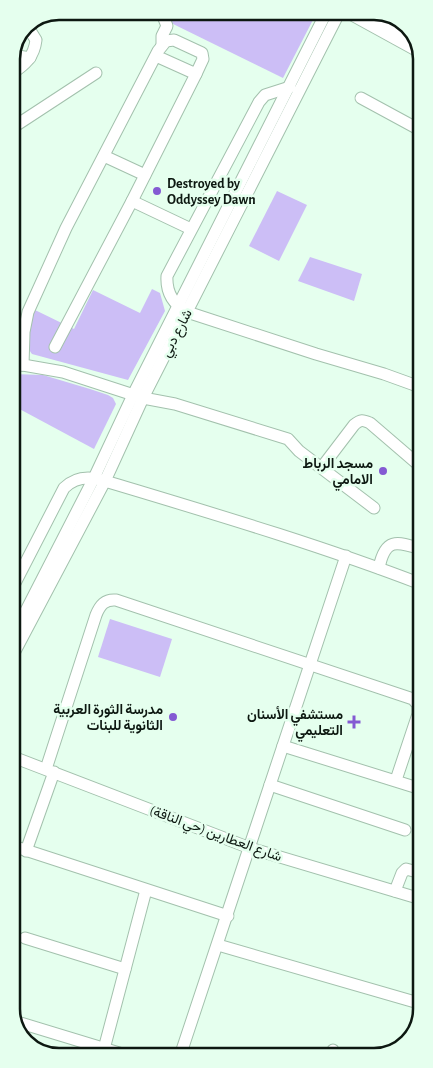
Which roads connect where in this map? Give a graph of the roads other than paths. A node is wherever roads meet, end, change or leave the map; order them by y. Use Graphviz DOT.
graph roads {
  1 [pos="165,20"];
  2 [pos="323,20"];
  3 [pos="335,20"];
  4 [pos="364,20"];
  5 [pos="31,32"];
  6 [pos="162,44"];
  7 [pos="410,45"];
  8 [pos="20,56"];
  9 [pos="156,56"];
  10 [pos="30,58"];
  11 [pos="20,68"];
  12 [pos="96,73"];
  13 [pos="196,74"];
  14 [pos="290,87"];
  15 [pos="361,98"];
  16 [pos="20,123"];
  17 [pos="413,126"];
  18 [pos="104,156"];
  19 [pos="145,175"];
  20 [pos="132,200"];
  21 [pos="191,230"];
  22 [pos="182,310"];
  23 [pos="55,347"];
  24 [pos="20,354"];
  25 [pos="20,365"];
  26 [pos="413,385"];
  27 [pos="138,396"];
  28 [pos="413,460"];
  29 [pos="322,467"];
  30 [pos="100,479"];
  31 [pos="374,508"];
  32 [pos="413,546"];
  33 [pos="346,556"];
  34 [pos="380,568"];
  35 [pos="20,574"];
  36 [pos="413,581"];
  37 [pos="20,623"];
  38 [pos="20,641"];
  39 [pos="310,663"];
  40 [pos="413,699"];
  41 [pos="413,729"];
  42 [pos="283,746"];
  43 [pos="20,759"];
  44 [pos="50,771"];
  45 [pos="396,780"];
  46 [pos="270,785"];
  47 [pos="413,786"];
  48 [pos="405,830"];
  49 [pos="250,848"];
  50 [pos="20,849"];
  51 [pos="26,851"];
  52 [pos="413,871"];
  53 [pos="146,890"];
  54 [pos="395,891"];
  55 [pos="413,896"];
  56 [pos="228,916"];
  57 [pos="25,938"];
  58 [pos="218,945"];
  59 [pos="125,969"];
  60 [pos="413,1001"];
  61 [pos="23,1024"];
  62 [pos="101,1048"];
  63 [pos="104,1048"];
  64 [pos="183,1048"];
  1 -- 6 [label="street"];
  2 -- 14 [label="street, شارع دبي"];
  3 -- 22 [label="street, شارع دبي"];
  4 -- 7 [label="main road"];
  5 -- 10 [label="street"];
  6 -- 9 [label="street"];
  6 -- 13 [label="street"];
  8 -- 10 [label="street"];
  9 -- 13 [label="street"];
  9 -- 18 [label="street"];
  10 -- 11 [label="street"];
  12 -- 16 [label="street"];
  13 -- 19 [label="street"];
  14 -- 21 [label="street"];
  14 -- 22 [label="street, شارع دبي"];
  15 -- 17 [label="street"];
  18 -- 19 [label="street"];
  18 -- 24 [label="street"];
  19 -- 20 [label="street"];
  20 -- 21 [label="street"];
  20 -- 23 [label="street"];
  21 -- 22 [label="street"];
  22 -- 26 [label="street"];
  22 -- 27 [label="street, شارع دبي"];
  25 -- 27 [label="street"];
  27 -- 29 [label="street"];
  27 -- 30 [label="street, شارع دبي"];
  28 -- 29 [label="street"];
  29 -- 31 [label="street"];
  30 -- 33 [label="street"];
  30 -- 35 [label="street"];
  30 -- 37 [label="street, شارع دبي"];
  30 -- 38 [label="street, شارع دبي"];
  32 -- 34 [label="street"];
  33 -- 34 [label="street"];
  33 -- 39 [label="street"];
  34 -- 36 [label="street"];
  39 -- 40 [label="street"];
  39 -- 42 [label="street"];
  39 -- 44 [label="street"];
  41 -- 45 [label="street"];
  42 -- 45 [label="street"];
  42 -- 46 [label="street"];
  43 -- 44 [label="street, شارع العطارين (حي الناقة)"];
  44 -- 49 [label="street, شارع العطارين (حي الناقة)"];
  44 -- 51 [label="street"];
  45 -- 47 [label="street"];
  46 -- 48 [label="street"];
  46 -- 49 [label="street"];
  49 -- 54 [label="street, شارع العطارين (حي الناقة)"];
  49 -- 56 [label="street"];
  50 -- 51 [label="street"];
  51 -- 53 [label="street"];
  52 -- 54 [label="street"];
  53 -- 56 [label="street"];
  53 -- 59 [label="street"];
  54 -- 55 [label="street, شارع العطارين (حي الناقة)"];
  56 -- 58 [label="street"];
  57 -- 59 [label="street"];
  58 -- 60 [label="street"];
  58 -- 64 [label="street"];
  59 -- 63 [label="street"];
  61 -- 62 [label="street"];
}
